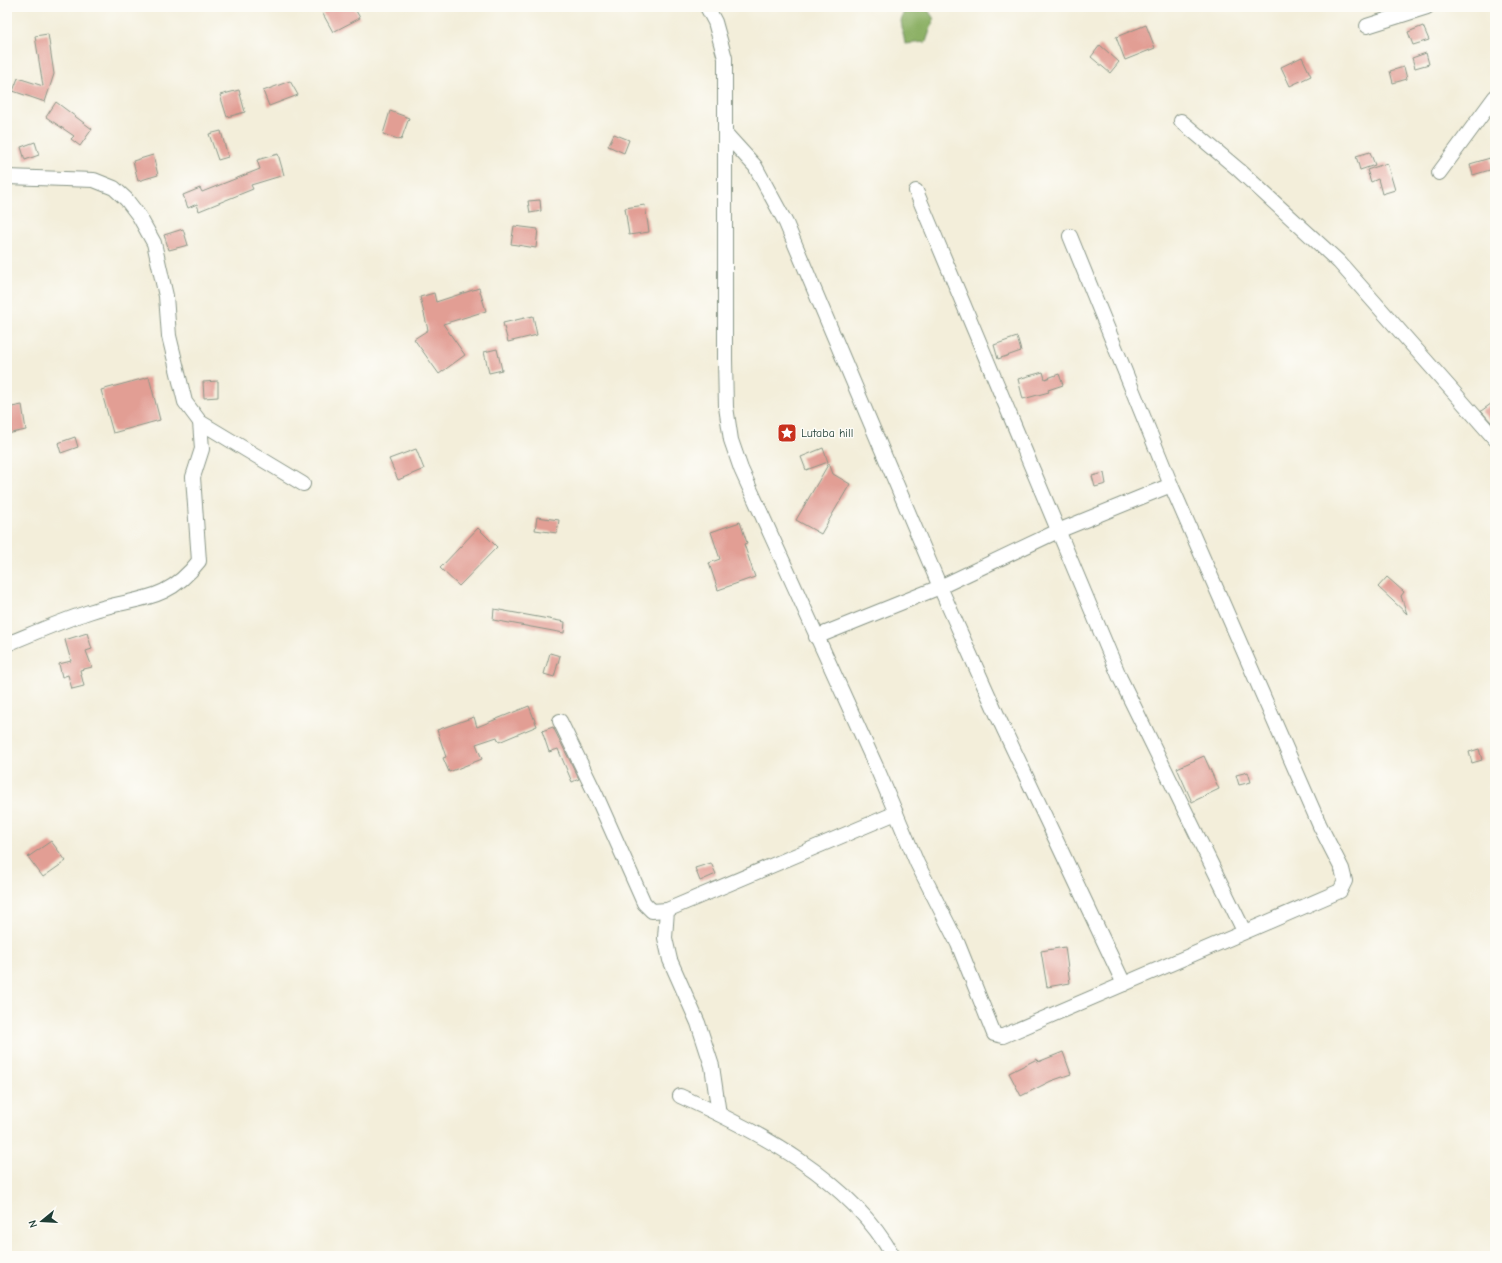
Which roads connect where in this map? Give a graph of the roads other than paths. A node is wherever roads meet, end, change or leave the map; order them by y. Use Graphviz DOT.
graph roads {
  1 [pos="707,7"];
  2 [pos="1427,7"];
  3 [pos="1367,26"];
  4 [pos="1495,97"];
  5 [pos="1182,121"];
  6 [pos="725,133"];
  7 [pos="1439,173"];
  8 [pos="7,177"];
  9 [pos="916,191"];
  10 [pos="1070,236"];
  11 [pos="200,422"];
  12 [pos="1495,439"];
  13 [pos="303,484"];
  14 [pos="1171,485"];
  15 [pos="1058,531"];
  16 [pos="940,587"];
  17 [pos="816,637"];
  18 [pos="7,644"];
  19 [pos="560,721"];
  20 [pos="896,814"];
  21 [pos="667,910"];
  22 [pos="1244,930"];
  23 [pos="1124,984"];
  24 [pos="680,1096"];
  25 [pos="719,1114"];
  26 [pos="893,1256"];
  1 -- 6 [label="street"];
  2 -- 3 [label="street"];
  4 -- 7 [label="street"];
  5 -- 12 [label="street"];
  6 -- 16 [label="street"];
  6 -- 17 [label="street"];
  8 -- 11 [label="street"];
  9 -- 15 [label="street"];
  10 -- 14 [label="street"];
  11 -- 13 [label="street"];
  11 -- 18 [label="street"];
  14 -- 15 [label="street"];
  14 -- 22 [label="street"];
  15 -- 16 [label="street"];
  15 -- 22 [label="street"];
  16 -- 17 [label="street"];
  16 -- 23 [label="street"];
  17 -- 20 [label="street"];
  19 -- 21 [label="street"];
  20 -- 21 [label="street"];
  20 -- 23 [label="street"];
  21 -- 25 [label="street"];
  22 -- 23 [label="street"];
  24 -- 25 [label="street"];
  25 -- 26 [label="street"];
}
